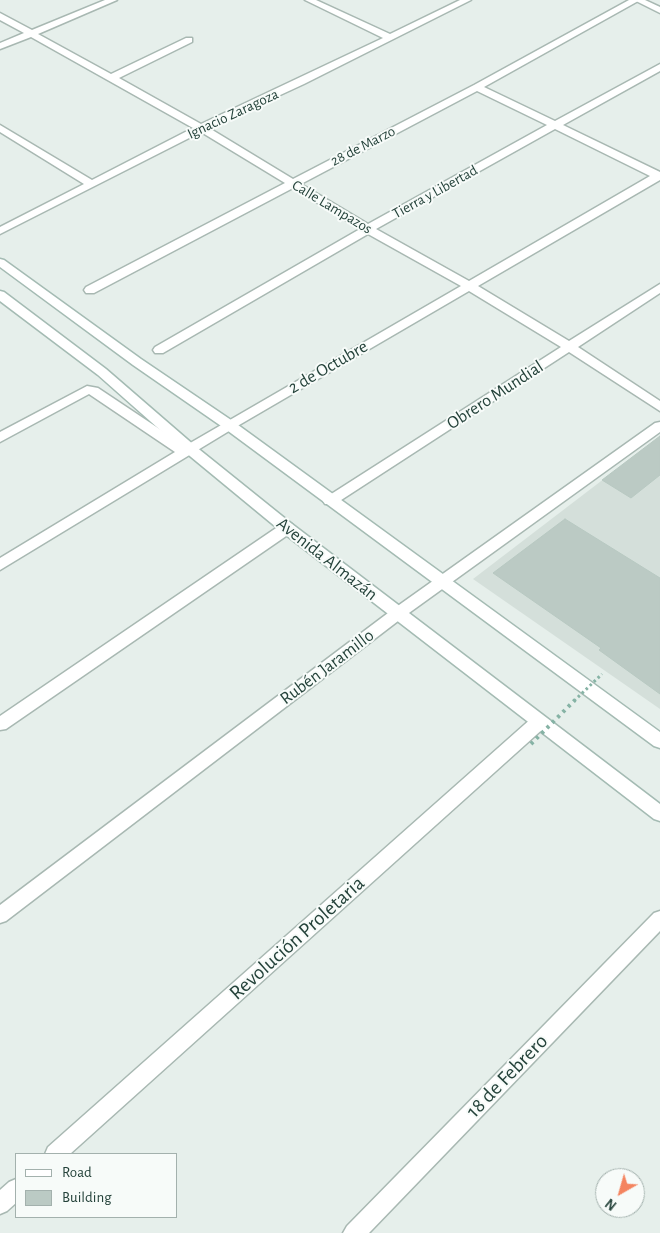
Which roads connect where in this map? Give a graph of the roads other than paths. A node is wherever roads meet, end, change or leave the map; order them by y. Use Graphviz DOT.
graph roads {
  1 [pos="113,0"];
  2 [pos="310,0"];
  3 [pos="637,0"];
  4 [pos="462,1"];
  5 [pos="660,10"];
  6 [pos="0,16"];
  7 [pos="30,33"];
  8 [pos="390,38"];
  9 [pos="189,40"];
  10 [pos="0,46"];
  11 [pos="660,67"];
  12 [pos="111,78"];
  13 [pos="477,87"];
  14 [pos="557,125"];
  15 [pos="0,128"];
  16 [pos="200,128"];
  17 [pos="659,176"];
  18 [pos="292,183"];
  19 [pos="92,184"];
  20 [pos="1,229"];
  21 [pos="368,229"];
  22 [pos="0,262"];
  23 [pos="468,285"];
  24 [pos="660,288"];
  25 [pos="90,290"];
  26 [pos="0,295"];
  27 [pos="570,347"];
  28 [pos="159,350"];
  29 [pos="660,407"];
  30 [pos="229,425"];
  31 [pos="660,426"];
  32 [pos="0,438"];
  33 [pos="187,451"];
  34 [pos="330,501"];
  35 [pos="287,528"];
  36 [pos="0,565"];
  37 [pos="442,581"];
  38 [pos="397,614"];
  39 [pos="539,722"];
  40 [pos="0,724"];
  41 [pos="660,741"];
  42 [pos="660,814"];
  43 [pos="0,915"];
  44 [pos="660,919"];
  45 [pos="56,1153"];
  46 [pos="15,1190"];
  47 [pos="0,1204"];
  48 [pos="354,1233"];
  1 -- 7 [label="street"];
  2 -- 8 [label="street"];
  3 -- 5 [label="street"];
  3 -- 13 [label="street, 28 de Marzo"];
  4 -- 8 [label="street, Ignacio Zaragoza"];
  6 -- 7 [label="street, Calle Lampazos"];
  7 -- 10 [label="street"];
  7 -- 12 [label="street, Calle Lampazos"];
  8 -- 16 [label="street, Ignacio Zaragoza"];
  9 -- 12 [label="street"];
  11 -- 14 [label="street, Tierra y Libertad"];
  12 -- 16 [label="street, Calle Lampazos"];
  13 -- 14 [label="street"];
  13 -- 18 [label="street, 28 de Marzo"];
  14 -- 17 [label="street"];
  14 -- 21 [label="street, Tierra y Libertad"];
  15 -- 19 [label="street"];
  16 -- 18 [label="street, Calle Lampazos"];
  16 -- 19 [label="street, Ignacio Zaragoza"];
  17 -- 23 [label="street, 2 de Octubre"];
  18 -- 21 [label="street, Calle Lampazos"];
  18 -- 25 [label="street, 28 de Marzo"];
  19 -- 20 [label="street, Ignacio Zaragoza"];
  21 -- 23 [label="street, Calle Lampazos"];
  21 -- 28 [label="street, Tierra y Libertad"];
  22 -- 30 [label="street"];
  23 -- 27 [label="street, Calle Lampazos"];
  23 -- 30 [label="street, 2 de Octubre"];
  24 -- 27 [label="street, Obrero Mundial"];
  26 -- 33 [label="street, Avenida Almazán"];
  27 -- 29 [label="street, Calle Lampazos"];
  27 -- 34 [label="street, Obrero Mundial"];
  30 -- 33 [label="street, 2 de Octubre"];
  30 -- 34 [label="street"];
  31 -- 37 [label="street, Rubén Jaramillo"];
  32 -- 33 [label="street"];
  33 -- 35 [label="street, Avenida Almazán"];
  33 -- 36 [label="street, 2 de Octubre"];
  34 -- 37 [label="street"];
  35 -- 38 [label="street, Avenida Almazán"];
  35 -- 40 [label="street"];
  37 -- 38 [label="street, Rubén Jaramillo"];
  37 -- 41 [label="street"];
  38 -- 39 [label="street, Avenida Almazán"];
  38 -- 43 [label="street, Rubén Jaramillo"];
  39 -- 42 [label="street, Avenida Almazán"];
  39 -- 45 [label="street, Revolución Proletaria"];
  44 -- 48 [label="street, 18 de Febrero"];
  46 -- 47 [label="street"];
}
